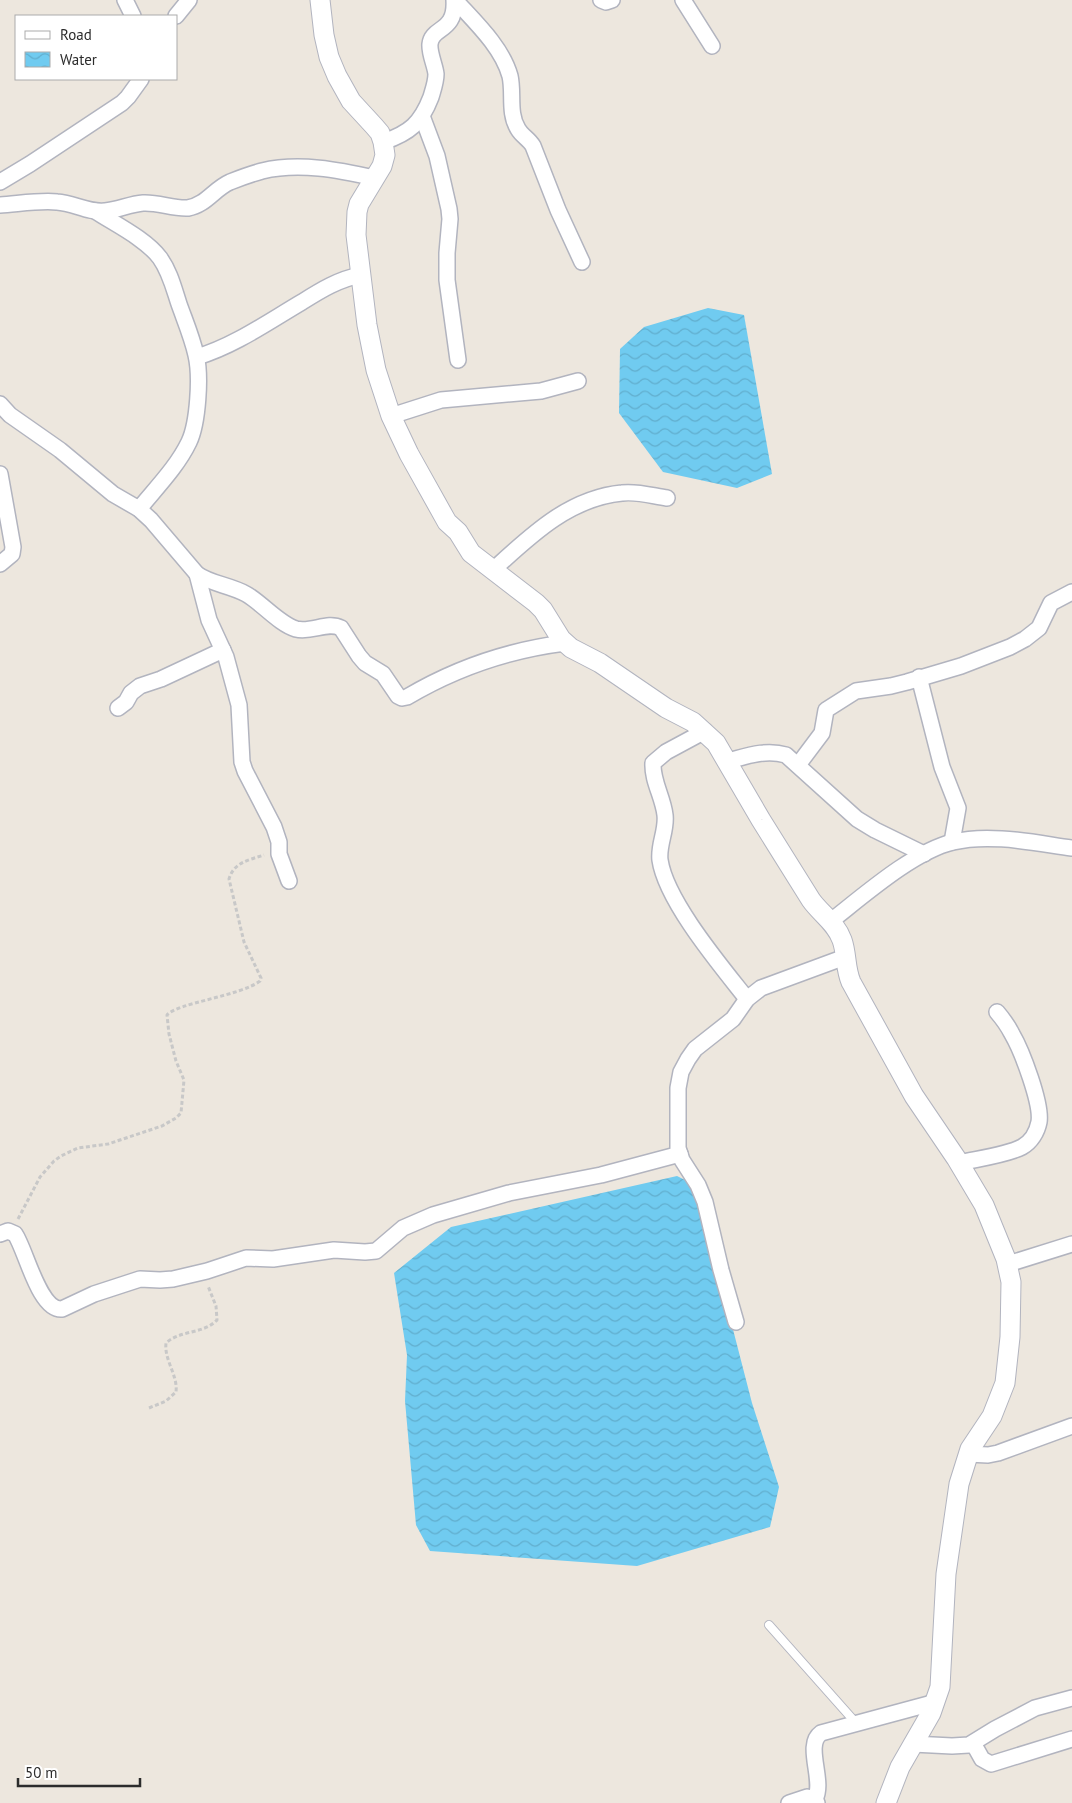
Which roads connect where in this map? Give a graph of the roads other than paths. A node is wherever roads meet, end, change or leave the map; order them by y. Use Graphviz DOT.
graph roads {
  1 [pos="125,0"];
  2 [pos="189,0"];
  3 [pos="320,0"];
  4 [pos="455,0"];
  5 [pos="601,0"];
  6 [pos="612,0"];
  7 [pos="683,0"];
  8 [pos="132,15"];
  9 [pos="177,15"];
  10 [pos="712,46"];
  11 [pos="140,80"];
  12 [pos="422,116"];
  13 [pos="383,142"];
  14 [pos="375,178"];
  15 [pos="0,182"];
  16 [pos="0,205"];
  17 [pos="95,211"];
  18 [pos="582,262"];
  19 [pos="361,276"];
  20 [pos="197,358"];
  21 [pos="458,360"];
  22 [pos="578,381"];
  23 [pos="0,404"];
  24 [pos="391,416"];
  25 [pos="0,474"];
  26 [pos="667,498"];
  27 [pos="139,510"];
  28 [pos="0,564"];
  29 [pos="493,570"];
  30 [pos="197,574"];
  31 [pos="1072,592"];
  32 [pos="565,643"];
  33 [pos="223,650"];
  34 [pos="920,677"];
  35 [pos="118,708"];
  36 [pos="705,732"];
  37 [pos="728,761"];
  38 [pos="798,765"];
  39 [pos="952,842"];
  40 [pos="1072,848"];
  41 [pos="924,854"];
  42 [pos="289,881"];
  43 [pos="831,921"];
  44 [pos="845,957"];
  45 [pos="747,999"];
  46 [pos="997,1012"];
  47 [pos="680,1154"];
  48 [pos="958,1163"];
  49 [pos="6,1233"];
  50 [pos="1072,1244"];
  51 [pos="1008,1264"];
  52 [pos="736,1322"];
  53 [pos="1072,1426"];
  54 [pos="968,1454"];
  55 [pos="769,1626"];
  56 [pos="1072,1698"];
  57 [pos="936,1702"];
  58 [pos="856,1723"];
  59 [pos="1072,1739"];
  60 [pos="973,1743"];
  61 [pos="912,1744"];
  62 [pos="816,1801"];
  63 [pos="789,1803"];
  64 [pos="886,1803"];
  1 -- 8 [label="street"];
  2 -- 9 [label="street"];
  3 -- 13 [label="street"];
  4 -- 12 [label="street"];
  4 -- 18 [label="street"];
  5 -- 6 [label="street"];
  7 -- 10 [label="street"];
  11 -- 15 [label="street"];
  12 -- 13 [label="street"];
  12 -- 21 [label="street"];
  13 -- 14 [label="street"];
  14 -- 17 [label="street"];
  14 -- 19 [label="street"];
  16 -- 17 [label="street"];
  17 -- 20 [label="street"];
  19 -- 20 [label="street"];
  19 -- 24 [label="street"];
  20 -- 27 [label="street"];
  22 -- 24 [label="street"];
  23 -- 27 [label="street"];
  24 -- 29 [label="street"];
  25 -- 28 [label="street"];
  26 -- 29 [label="street"];
  27 -- 30 [label="street"];
  29 -- 32 [label="street"];
  30 -- 32 [label="street"];
  30 -- 33 [label="street"];
  31 -- 34 [label="street"];
  32 -- 36 [label="street"];
  33 -- 35 [label="street"];
  33 -- 42 [label="street"];
  34 -- 38 [label="street"];
  34 -- 39 [label="street"];
  36 -- 37 [label="street"];
  36 -- 45 [label="street"];
  37 -- 38 [label="street"];
  37 -- 43 [label="street"];
  38 -- 41 [label="street"];
  39 -- 40 [label="street"];
  39 -- 41 [label="street"];
  41 -- 43 [label="street"];
  43 -- 44 [label="street"];
  44 -- 45 [label="street"];
  44 -- 48 [label="street"];
  45 -- 47 [label="street"];
  46 -- 48 [label="street"];
  47 -- 49 [label="street"];
  47 -- 52 [label="street"];
  48 -- 51 [label="street"];
  50 -- 51 [label="street"];
  51 -- 54 [label="street"];
  53 -- 54 [label="street"];
  54 -- 57 [label="street"];
  55 -- 58 [label="lane"];
  56 -- 60 [label="street"];
  57 -- 58 [label="street"];
  57 -- 61 [label="street"];
  58 -- 62 [label="street"];
  59 -- 60 [label="street"];
  60 -- 61 [label="street"];
  61 -- 64 [label="street"];
  62 -- 63 [label="street"];
}
